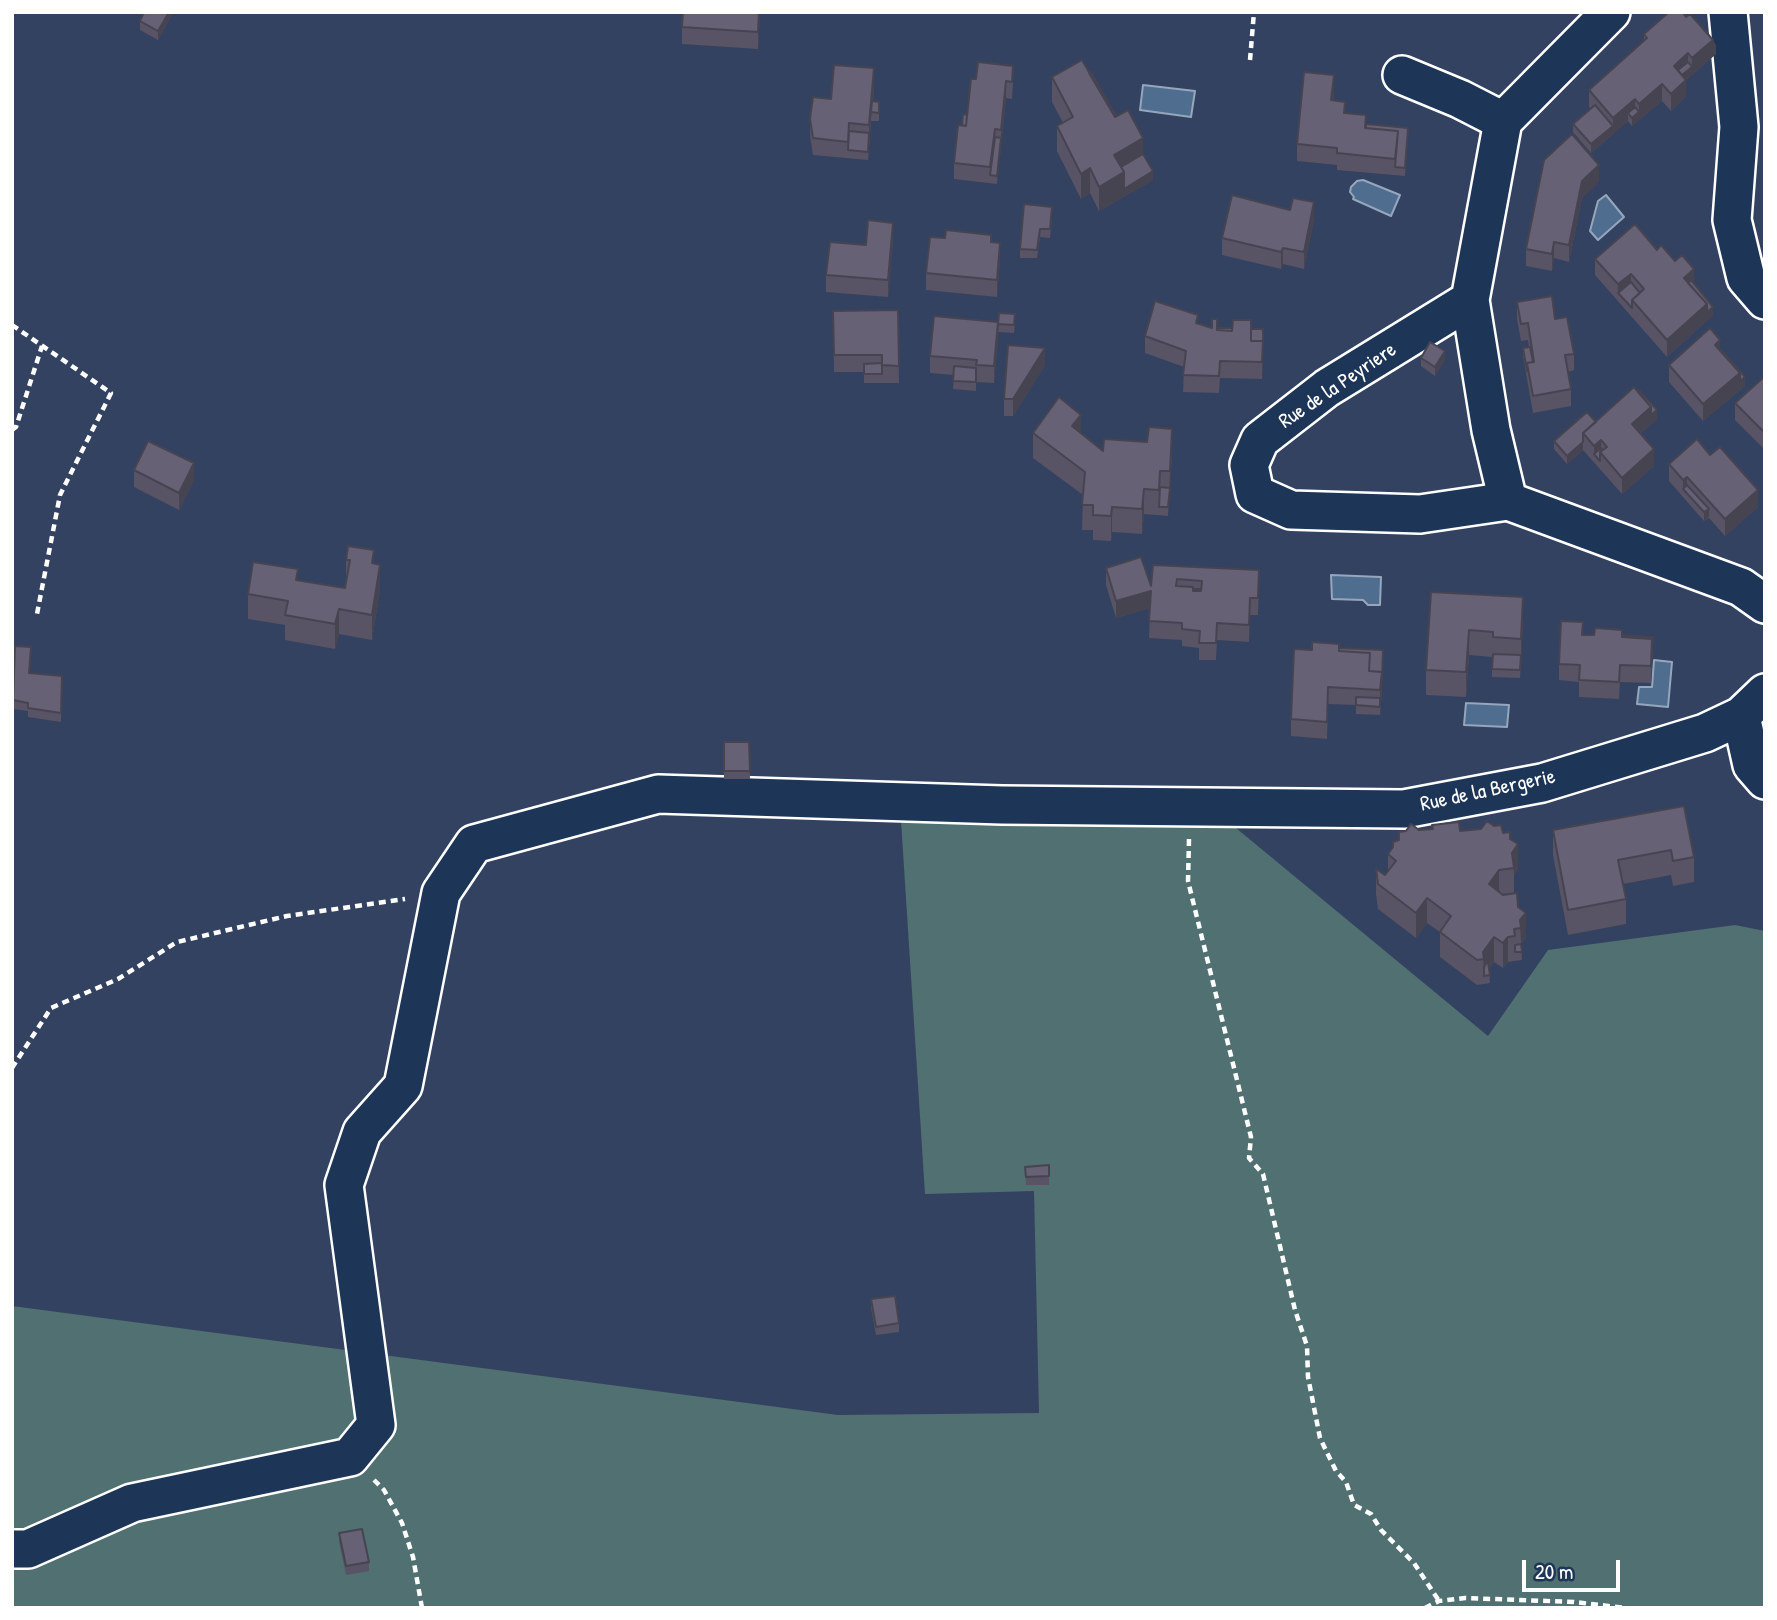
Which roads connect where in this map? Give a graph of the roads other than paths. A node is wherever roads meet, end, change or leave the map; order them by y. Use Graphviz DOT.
graph roads {
  1 [pos="1611,12"];
  2 [pos="1728,12"];
  3 [pos="1402,75"];
  4 [pos="1503,121"];
  5 [pos="1470,300"];
  6 [pos="1765,300"];
  7 [pos="1508,501"];
  8 [pos="1765,604"];
  9 [pos="1753,705"];
  10 [pos="1765,780"];
  11 [pos="12,1549"];
  1 -- 4 [label="street"];
  2 -- 6 [label="street"];
  3 -- 4 [label="street"];
  4 -- 5 [label="street"];
  5 -- 7 [label="street"];
  5 -- 7 [label="street, Rue de la Peyriere"];
  7 -- 8 [label="street, Rue de la Peyriere"];
  9 -- 10 [label="street"];
  9 -- 11 [label="street, Rue de la Bergerie"];
}
